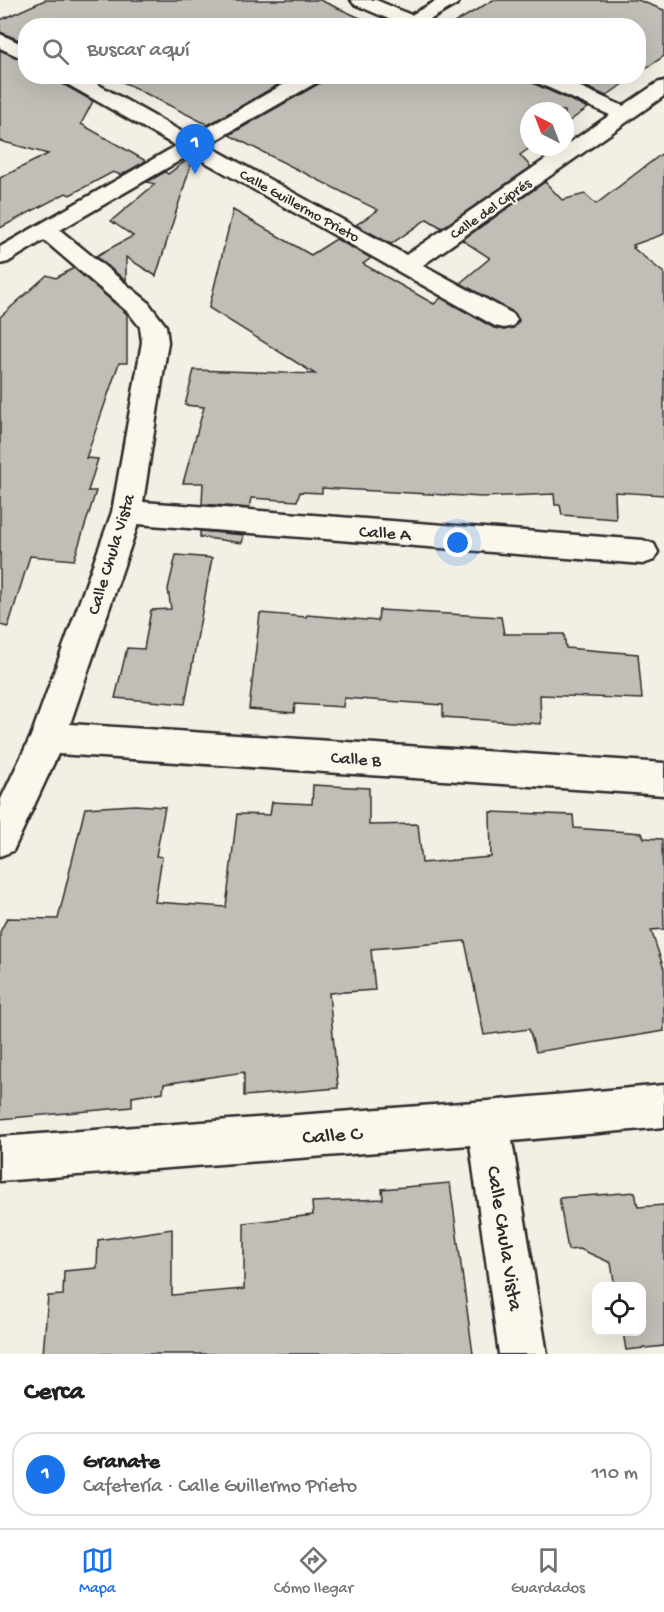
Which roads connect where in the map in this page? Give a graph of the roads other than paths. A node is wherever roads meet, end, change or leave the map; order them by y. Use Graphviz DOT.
graph roads {
  1 [pos="360,0"];
  2 [pos="451,0"];
  3 [pos="399,18"];
  4 [pos="422,18"];
  5 [pos="0,40"];
  6 [pos="18,50"];
  7 [pos="81,84"];
  8 [pos="300,84"];
  9 [pos="556,84"];
  10 [pos="664,87"];
  11 [pos="625,114"];
  12 [pos="192,145"];
  13 [pos="45,229"];
  14 [pos="0,257"];
  15 [pos="407,265"];
  16 [pos="504,320"];
  17 [pos="127,512"];
  18 [pos="643,552"];
  19 [pos="48,738"];
  20 [pos="664,779"];
  21 [pos="4,822"];
  22 [pos="664,1106"];
  23 [pos="488,1122"];
  24 [pos="0,1159"];
  25 [pos="523,1354"];
  1 -- 3 [label="street"];
  2 -- 4 [label="street"];
  5 -- 6 [label="street"];
  7 -- 12 [label="street, Calle Guillermo Prieto"];
  8 -- 12 [label="street"];
  9 -- 11 [label="street"];
  10 -- 11 [label="street, Calle del Ciprés"];
  11 -- 15 [label="street, Calle del Ciprés"];
  12 -- 13 [label="street"];
  12 -- 15 [label="street, Calle Guillermo Prieto"];
  13 -- 14 [label="street"];
  13 -- 17 [label="street, Calle Chula Vista"];
  15 -- 16 [label="street"];
  17 -- 18 [label="street, Calle A"];
  17 -- 19 [label="street, Calle Chula Vista"];
  19 -- 20 [label="street, Calle B"];
  19 -- 21 [label="street, Calle Chula Vista"];
  22 -- 23 [label="street, Calle C"];
  23 -- 24 [label="street, Calle C"];
  23 -- 25 [label="street, Calle Chula Vista"];
}
